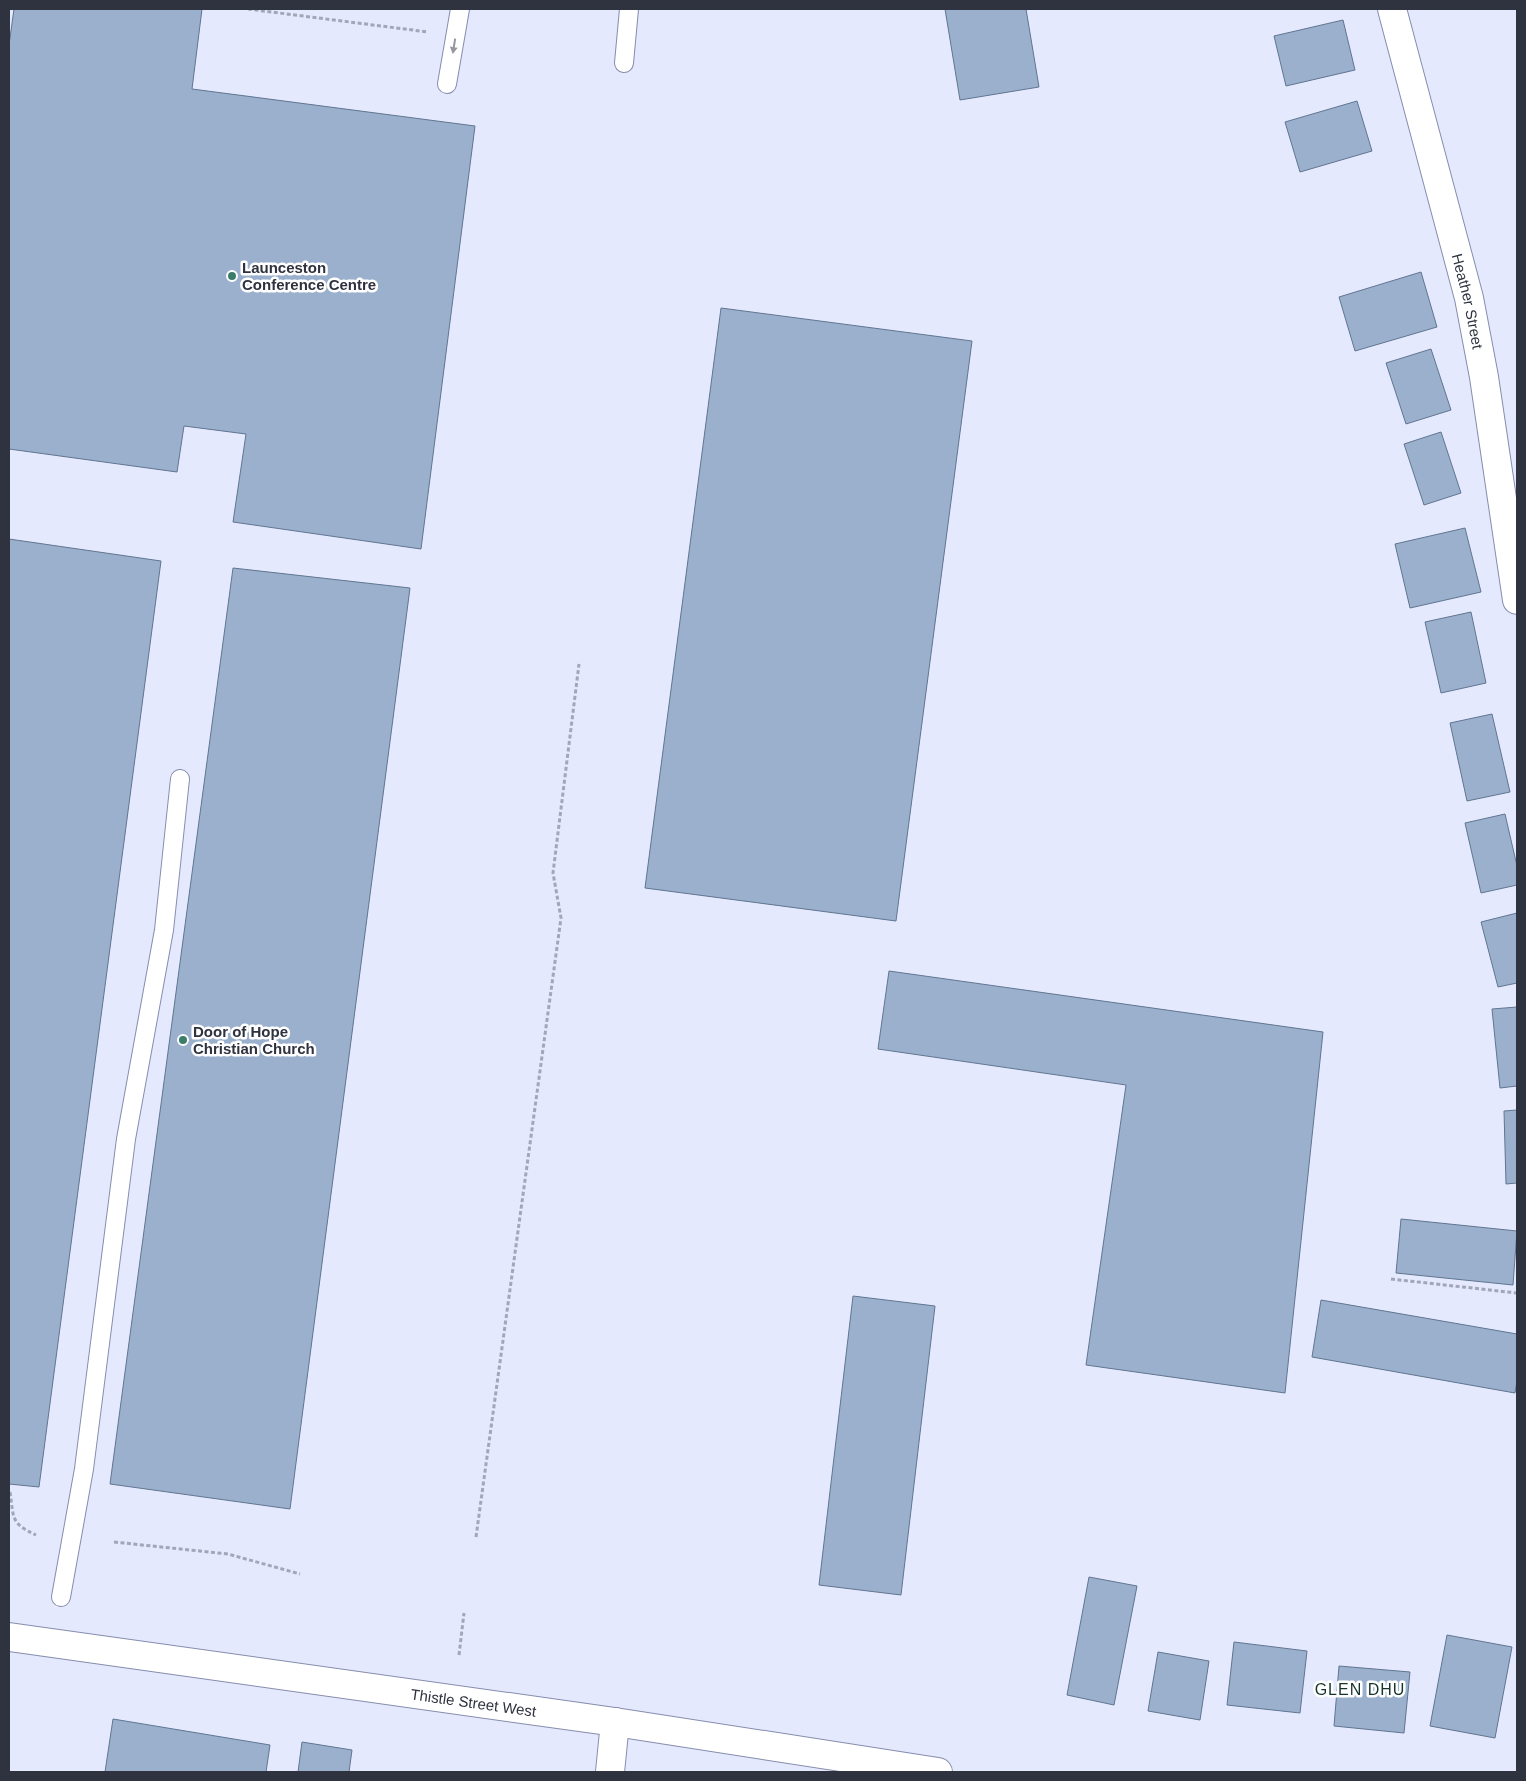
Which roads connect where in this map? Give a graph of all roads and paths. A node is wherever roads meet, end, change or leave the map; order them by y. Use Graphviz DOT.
graph roads {
  1 [pos="248,9"];
  2 [pos="460,9"];
  3 [pos="629,9"];
  4 [pos="1392,9"];
  5 [pos="434,32"];
  6 [pos="624,63"];
  7 [pos="448,84"];
  8 [pos="1517,600"];
  9 [pos="579,664"];
  10 [pos="180,779"];
  11 [pos="1391,1279"];
  12 [pos="1517,1293"];
  13 [pos="10,1492"];
  14 [pos="36,1535"];
  15 [pos="476,1537"];
  16 [pos="114,1542"];
  17 [pos="300,1574"];
  18 [pos="61,1596"];
  19 [pos="464,1614"];
  20 [pos="9,1636"];
  21 [pos="459,1655"];
  22 [pos="615,1722"];
  23 [pos="610,1772"];
  24 [pos="938,1772"];
  1 -- 5 [label="path"];
  2 -- 7 [label="lane, one-way"];
  3 -- 6 [label="lane"];
  4 -- 8 [label="street, Heather Street"];
  9 -- 15 [label="path"];
  10 -- 18 [label="lane"];
  11 -- 12 [label="path"];
  13 -- 14 [label="path"];
  16 -- 17 [label="path"];
  19 -- 21 [label="path"];
  20 -- 22 [label="street, Thistle Street West"];
  22 -- 23 [label="street"];
  22 -- 24 [label="street, Thistle Street West"];
}
